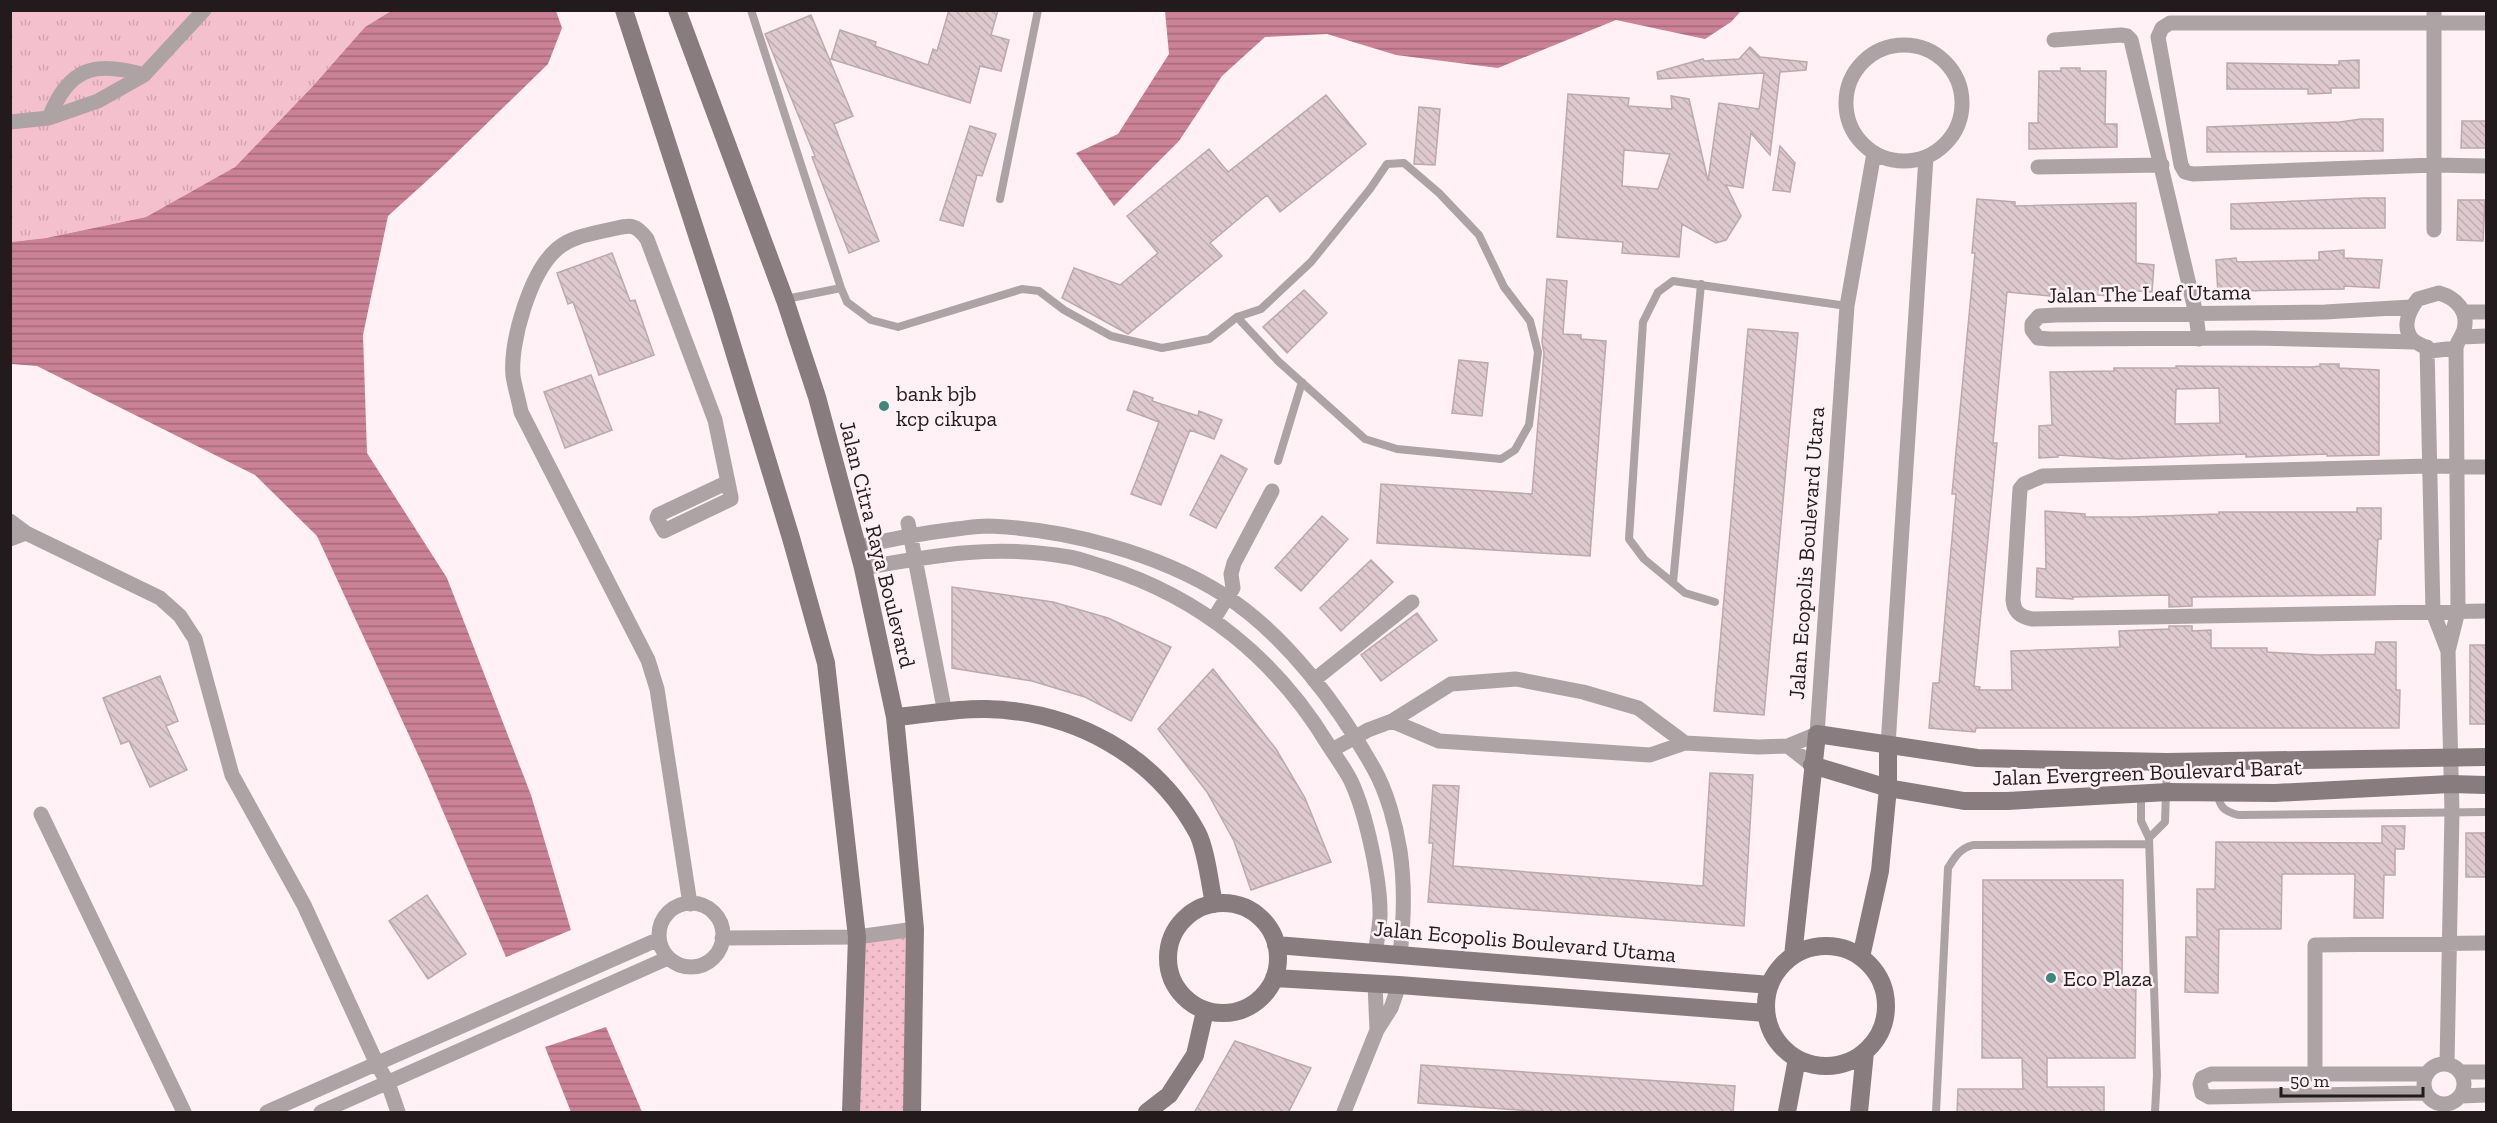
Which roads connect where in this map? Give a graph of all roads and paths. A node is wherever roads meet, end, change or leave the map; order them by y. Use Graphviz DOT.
graph roads {
  1 [pos="204,10"];
  2 [pos="624,10"];
  3 [pos="677,10"];
  4 [pos="751,10"];
  5 [pos="1038,10"];
  6 [pos="2315,16"];
  7 [pos="2434,16"];
  8 [pos="2487,23"];
  9 [pos="2054,40"];
  10 [pos="144,75"];
  11 [pos="49,118"];
  12 [pos="10,122"];
  13 [pos="1875,153"];
  14 [pos="1926,157"];
  15 [pos="2162,165"];
  16 [pos="2434,165"];
  17 [pos="2487,166"];
  18 [pos="2038,167"];
  19 [pos="1000,200"];
  20 [pos="2434,230"];
  21 [pos="1701,284"];
  22 [pos="841,288"];
  23 [pos="785,300"];
  24 [pos="1847,306"];
  25 [pos="2411,308"];
  26 [pos="2463,312"];
  27 [pos="2487,312"];
  28 [pos="2196,314"];
  29 [pos="1237,317"];
  30 [pos="2487,336"];
  31 [pos="2199,339"];
  32 [pos="2459,342"];
  33 [pos="2421,344"];
  34 [pos="1302,382"];
  35 [pos="1278,461"];
  36 [pos="2428,466"];
  37 [pos="2457,467"];
  38 [pos="2487,467"];
  39 [pos="728,482"];
  40 [pos="1272,491"];
  41 [pos="10,521"];
  42 [pos="910,528"];
  43 [pos="26,533"];
  44 [pos="10,540"];
  45 [pos="858,547"];
  46 [pos="916,558"];
  47 [pos="863,568"];
  48 [pos="1673,583"];
  49 [pos="1227,597"];
  50 [pos="1412,602"];
  51 [pos="1715,602"];
  52 [pos="2458,611"];
  53 [pos="2487,611"];
  54 [pos="2433,612"];
  55 [pos="1213,620"];
  56 [pos="2448,651"];
  57 [pos="1314,681"];
  58 [pos="945,712"];
  59 [pos="895,717"];
  60 [pos="1392,722"];
  61 [pos="1818,734"];
  62 [pos="1354,738"];
  63 [pos="1685,743"];
  64 [pos="1888,745"];
  65 [pos="1788,746"];
  66 [pos="1332,750"];
  67 [pos="2450,756"];
  68 [pos="2487,757"];
  69 [pos="2167,762"];
  70 [pos="1812,765"];
  71 [pos="2450,784"];
  72 [pos="2487,785"];
  73 [pos="1888,788"];
  74 [pos="2168,792"];
  75 [pos="2218,793"];
  76 [pos="2141,794"];
  77 [pos="2452,812"];
  78 [pos="2487,812"];
  79 [pos="41,814"];
  80 [pos="2150,842"];
  81 [pos="690,904"];
  82 [pos="1214,904"];
  83 [pos="915,929"];
  84 [pos="857,937"];
  85 [pos="722,938"];
  86 [pos="659,939"];
  87 [pos="2449,943"];
  88 [pos="2487,943"];
  89 [pos="1276,945"];
  90 [pos="1375,953"];
  91 [pos="1400,954"];
  92 [pos="1793,956"];
  93 [pos="1861,957"];
  94 [pos="668,958"];
  95 [pos="1274,978"];
  96 [pos="1375,984"];
  97 [pos="1399,985"];
  98 [pos="1770,985"];
  99 [pos="1205,1011"];
  100 [pos="1766,1013"];
  101 [pos="1377,1029"];
  102 [pos="1865,1052"];
  103 [pos="1797,1059"];
  104 [pos="377,1064"];
  105 [pos="2446,1064"];
  106 [pos="2461,1072"];
  107 [pos="2487,1072"];
  108 [pos="2316,1074"];
  109 [pos="2427,1074"];
  110 [pos="388,1083"];
  111 [pos="2426,1093"];
  112 [pos="2487,1095"];
  113 [pos="2461,1096"];
  114 [pos="1347,1111"];
  115 [pos="184,1113"];
  116 [pos="267,1113"];
  117 [pos="321,1113"];
  118 [pos="399,1113"];
  119 [pos="851,1113"];
  120 [pos="912,1113"];
  121 [pos="1147,1113"];
  122 [pos="1787,1113"];
  123 [pos="1859,1113"];
  124 [pos="1936,1113"];
  125 [pos="2156,1113"];
  1 -- 10 [label="street"];
  2 -- 84 [label="street"];
  3 -- 23 [label="street, Jalan Citra Raya Boulevard"];
  4 -- 22 [label="lane"];
  5 -- 19 [label="lane"];
  6 -- 7 [label="street"];
  6 -- 16 [label="street"];
  7 -- 8 [label="street"];
  7 -- 16 [label="street"];
  9 -- 15 [label="street"];
  10 -- 11 [label="street"];
  10 -- 11 [label="street"];
  11 -- 12 [label="street"];
  13 -- 14 [label="street"];
  13 -- 14 [label="street"];
  13 -- 24 [label="street, Jalan Ecopolis Boulevard Utara"];
  14 -- 64 [label="street"];
  15 -- 18 [label="street"];
  15 -- 28 [label="street"];
  16 -- 17 [label="street"];
  16 -- 20 [label="street"];
  21 -- 24 [label="lane"];
  21 -- 48 [label="lane"];
  21 -- 48 [label="lane"];
  22 -- 23 [label="lane"];
  22 -- 29 [label="lane"];
  23 -- 45 [label="street, Jalan Citra Raya Boulevard"];
  24 -- 61 [label="street, Jalan Ecopolis Boulevard Utara"];
  25 -- 26 [label="street"];
  25 -- 28 [label="street, Jalan The Leaf Utama"];
  25 -- 33 [label="street"];
  26 -- 27 [label="street"];
  26 -- 32 [label="street"];
  28 -- 31 [label="street"];
  28 -- 31 [label="street, Jalan The Leaf Utama"];
  29 -- 34 [label="lane"];
  29 -- 34 [label="lane"];
  30 -- 32 [label="street"];
  31 -- 33 [label="street, Jalan The Leaf Utama"];
  32 -- 33 [label="street"];
  32 -- 37 [label="street"];
  33 -- 36 [label="street"];
  34 -- 35 [label="lane"];
  36 -- 37 [label="street"];
  36 -- 54 [label="street"];
  36 -- 54 [label="street"];
  37 -- 38 [label="street"];
  37 -- 52 [label="street"];
  39 -- 39 [label="street"];
  39 -- 81 [label="street"];
  40 -- 49 [label="street"];
  41 -- 43 [label="street"];
  42 -- 45 [label="street"];
  42 -- 46 [label="street"];
  42 -- 49 [label="street"];
  43 -- 44 [label="street"];
  43 -- 104 [label="street"];
  45 -- 47 [label="street, Jalan Citra Raya Boulevard"];
  46 -- 47 [label="street"];
  46 -- 55 [label="street"];
  46 -- 58 [label="street"];
  47 -- 59 [label="street, Jalan Citra Raya Boulevard"];
  48 -- 51 [label="lane"];
  49 -- 55 [label="street"];
  49 -- 57 [label="street"];
  50 -- 57 [label="street"];
  52 -- 53 [label="street"];
  52 -- 54 [label="street"];
  52 -- 56 [label="street"];
  54 -- 56 [label="street"];
  55 -- 66 [label="street"];
  56 -- 67 [label="street"];
  57 -- 62 [label="street"];
  58 -- 59 [label="street"];
  58 -- 82 [label="street"];
  59 -- 83 [label="street, Jalan Citra Raya Boulevard"];
  60 -- 62 [label="street"];
  60 -- 63 [label="street"];
  60 -- 63 [label="street"];
  61 -- 64 [label="street, Jalan Evergreen Boulevard Barat"];
  61 -- 65 [label="street"];
  61 -- 70 [label="street, Jalan Ecopolis Boulevard Utara"];
  62 -- 66 [label="street"];
  62 -- 91 [label="street"];
  63 -- 65 [label="street"];
  64 -- 69 [label="street, Jalan Evergreen Boulevard Barat"];
  64 -- 73 [label="street"];
  65 -- 70 [label="street"];
  66 -- 90 [label="street"];
  67 -- 68 [label="street, Jalan Evergreen Boulevard Barat"];
  67 -- 69 [label="street, Jalan Evergreen Boulevard Barat"];
  67 -- 71 [label="street"];
  69 -- 74 [label="lane"];
  70 -- 73 [label="street, Jalan Evergreen Boulevard Barat"];
  70 -- 92 [label="street, Jalan Ecopolis Boulevard Utara"];
  71 -- 72 [label="street, Jalan Evergreen Boulevard Barat"];
  71 -- 75 [label="street, Jalan Evergreen Boulevard Barat"];
  71 -- 77 [label="street"];
  73 -- 76 [label="street, Jalan Evergreen Boulevard Barat"];
  73 -- 93 [label="street"];
  74 -- 75 [label="street, Jalan Evergreen Boulevard Barat"];
  74 -- 76 [label="street, Jalan Evergreen Boulevard Barat"];
  74 -- 80 [label="lane"];
  75 -- 77 [label="lane"];
  76 -- 80 [label="lane"];
  77 -- 78 [label="lane"];
  77 -- 87 [label="street"];
  79 -- 115 [label="street"];
  80 -- 124 [label="lane"];
  80 -- 125 [label="lane"];
  81 -- 85 [label="street"];
  81 -- 86 [label="street"];
  82 -- 89 [label="street"];
  82 -- 99 [label="street"];
  83 -- 84 [label="street"];
  83 -- 120 [label="street, Jalan Citra Raya Boulevard"];
  84 -- 85 [label="street"];
  84 -- 119 [label="street"];
  85 -- 94 [label="street"];
  86 -- 94 [label="street"];
  86 -- 104 [label="street"];
  87 -- 88 [label="street"];
  87 -- 105 [label="street"];
  87 -- 108 [label="street"];
  89 -- 90 [label="street, Jalan Ecopolis Boulevard Utama"];
  89 -- 95 [label="street"];
  90 -- 91 [label="street, Jalan Ecopolis Boulevard Utama"];
  91 -- 98 [label="street, Jalan Ecopolis Boulevard Utama"];
  92 -- 93 [label="street"];
  92 -- 98 [label="street"];
  93 -- 102 [label="street"];
  94 -- 110 [label="street"];
  95 -- 96 [label="street"];
  95 -- 99 [label="street"];
  96 -- 97 [label="street"];
  96 -- 101 [label="street"];
  97 -- 100 [label="street"];
  97 -- 101 [label="street"];
  98 -- 100 [label="street"];
  99 -- 121 [label="street"];
  100 -- 103 [label="street"];
  101 -- 114 [label="street"];
  102 -- 103 [label="street"];
  102 -- 123 [label="street"];
  103 -- 122 [label="street"];
  104 -- 110 [label="street"];
  104 -- 116 [label="street"];
  105 -- 106 [label="street"];
  105 -- 109 [label="street"];
  106 -- 107 [label="street"];
  106 -- 113 [label="street"];
  108 -- 109 [label="street"];
  108 -- 111 [label="street"];
  109 -- 111 [label="street"];
  110 -- 117 [label="street"];
  110 -- 118 [label="street"];
  111 -- 113 [label="street"];
  112 -- 113 [label="street"];
}
